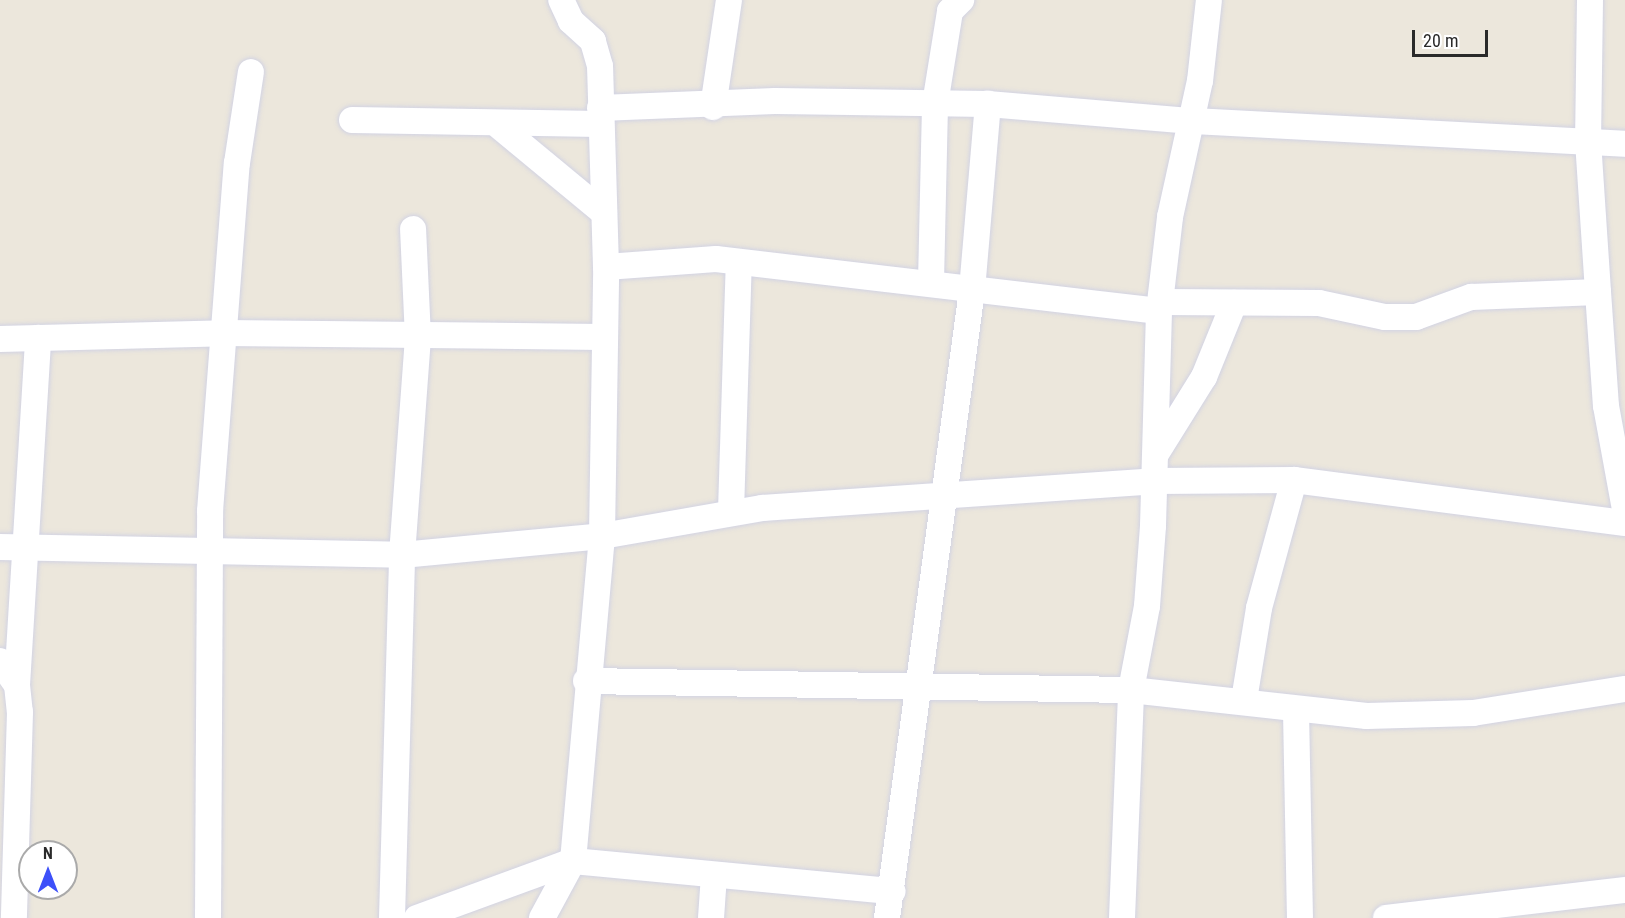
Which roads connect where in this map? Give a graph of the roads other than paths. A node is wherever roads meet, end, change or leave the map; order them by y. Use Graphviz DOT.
graph roads {
  1 [pos="561,0"];
  2 [pos="729,0"];
  3 [pos="961,0"];
  4 [pos="1209,0"];
  5 [pos="1590,0"];
  6 [pos="251,72"];
  7 [pos="935,104"];
  8 [pos="988,104"];
  9 [pos="713,107"];
  10 [pos="600,116"];
  11 [pos="352,120"];
  12 [pos="1192,121"];
  13 [pos="499,126"];
  14 [pos="1588,141"];
  15 [pos="1625,144"];
  16 [pos="604,213"];
  17 [pos="413,229"];
  18 [pos="740,263"];
  19 [pos="606,267"];
  20 [pos="931,282"];
  21 [pos="972,290"];
  22 [pos="1598,292"];
  23 [pos="1234,303"];
  24 [pos="1160,306"];
  25 [pos="224,333"];
  26 [pos="602,337"];
  27 [pos="38,338"];
  28 [pos="418,338"];
  29 [pos="0,339"];
  30 [pos="1155,455"];
  31 [pos="1293,480"];
  32 [pos="1154,481"];
  33 [pos="941,494"];
  34 [pos="1625,510"];
  35 [pos="731,511"];
  36 [pos="1625,523"];
  37 [pos="602,536"];
  38 [pos="0,547"];
  39 [pos="28,550"];
  40 [pos="209,550"];
  41 [pos="402,555"];
  42 [pos="0,661"];
  43 [pos="586,681"];
  44 [pos="16,685"];
  45 [pos="1625,689"];
  46 [pos="920,690"];
  47 [pos="1131,690"];
  48 [pos="1244,700"];
  49 [pos="1296,711"];
  50 [pos="573,861"];
  51 [pos="714,875"];
  52 [pos="1625,890"];
  53 [pos="893,891"];
  54 [pos="14,918"];
  55 [pos="208,918"];
  56 [pos="393,918"];
  57 [pos="417,918"];
  58 [pos="542,918"];
  59 [pos="711,918"];
  60 [pos="887,918"];
  61 [pos="1122,918"];
  62 [pos="1300,918"];
  63 [pos="1386,918"];
  1 -- 10 [label="street"];
  2 -- 9 [label="street"];
  3 -- 7 [label="street"];
  4 -- 12 [label="street"];
  5 -- 14 [label="street"];
  6 -- 25 [label="street"];
  7 -- 8 [label="street"];
  7 -- 9 [label="street"];
  7 -- 20 [label="street"];
  8 -- 12 [label="street"];
  8 -- 21 [label="street"];
  9 -- 10 [label="street"];
  10 -- 13 [label="street"];
  10 -- 16 [label="street"];
  11 -- 13 [label="street"];
  12 -- 14 [label="street"];
  12 -- 24 [label="street"];
  13 -- 16 [label="street"];
  14 -- 15 [label="street"];
  14 -- 22 [label="street"];
  16 -- 19 [label="street"];
  17 -- 28 [label="street"];
  18 -- 19 [label="street"];
  18 -- 20 [label="street"];
  18 -- 35 [label="street"];
  19 -- 26 [label="street"];
  20 -- 21 [label="street"];
  21 -- 24 [label="street"];
  21 -- 33 [label="street"];
  22 -- 23 [label="street"];
  22 -- 34 [label="street"];
  23 -- 24 [label="street"];
  23 -- 30 [label="street"];
  24 -- 30 [label="street"];
  25 -- 27 [label="street"];
  25 -- 28 [label="street"];
  25 -- 40 [label="street"];
  26 -- 28 [label="street"];
  26 -- 37 [label="street"];
  27 -- 29 [label="street"];
  27 -- 39 [label="street"];
  28 -- 41 [label="street"];
  30 -- 32 [label="street"];
  31 -- 32 [label="street"];
  31 -- 36 [label="street"];
  31 -- 48 [label="street"];
  32 -- 33 [label="street"];
  32 -- 47 [label="street"];
  33 -- 35 [label="street"];
  33 -- 46 [label="street"];
  35 -- 37 [label="street"];
  37 -- 41 [label="street"];
  37 -- 43 [label="street"];
  38 -- 39 [label="street"];
  39 -- 40 [label="street"];
  39 -- 44 [label="street"];
  40 -- 41 [label="street"];
  40 -- 55 [label="street"];
  41 -- 56 [label="street"];
  42 -- 44 [label="street"];
  43 -- 46 [label="street"];
  43 -- 50 [label="street"];
  44 -- 54 [label="street"];
  45 -- 49 [label="street"];
  46 -- 47 [label="street"];
  46 -- 53 [label="street"];
  47 -- 48 [label="street"];
  47 -- 61 [label="street"];
  48 -- 49 [label="street"];
  49 -- 62 [label="street"];
  50 -- 51 [label="street"];
  50 -- 57 [label="street"];
  50 -- 58 [label="street"];
  51 -- 53 [label="street"];
  51 -- 59 [label="street"];
  52 -- 63 [label="street"];
  53 -- 60 [label="street"];
}
